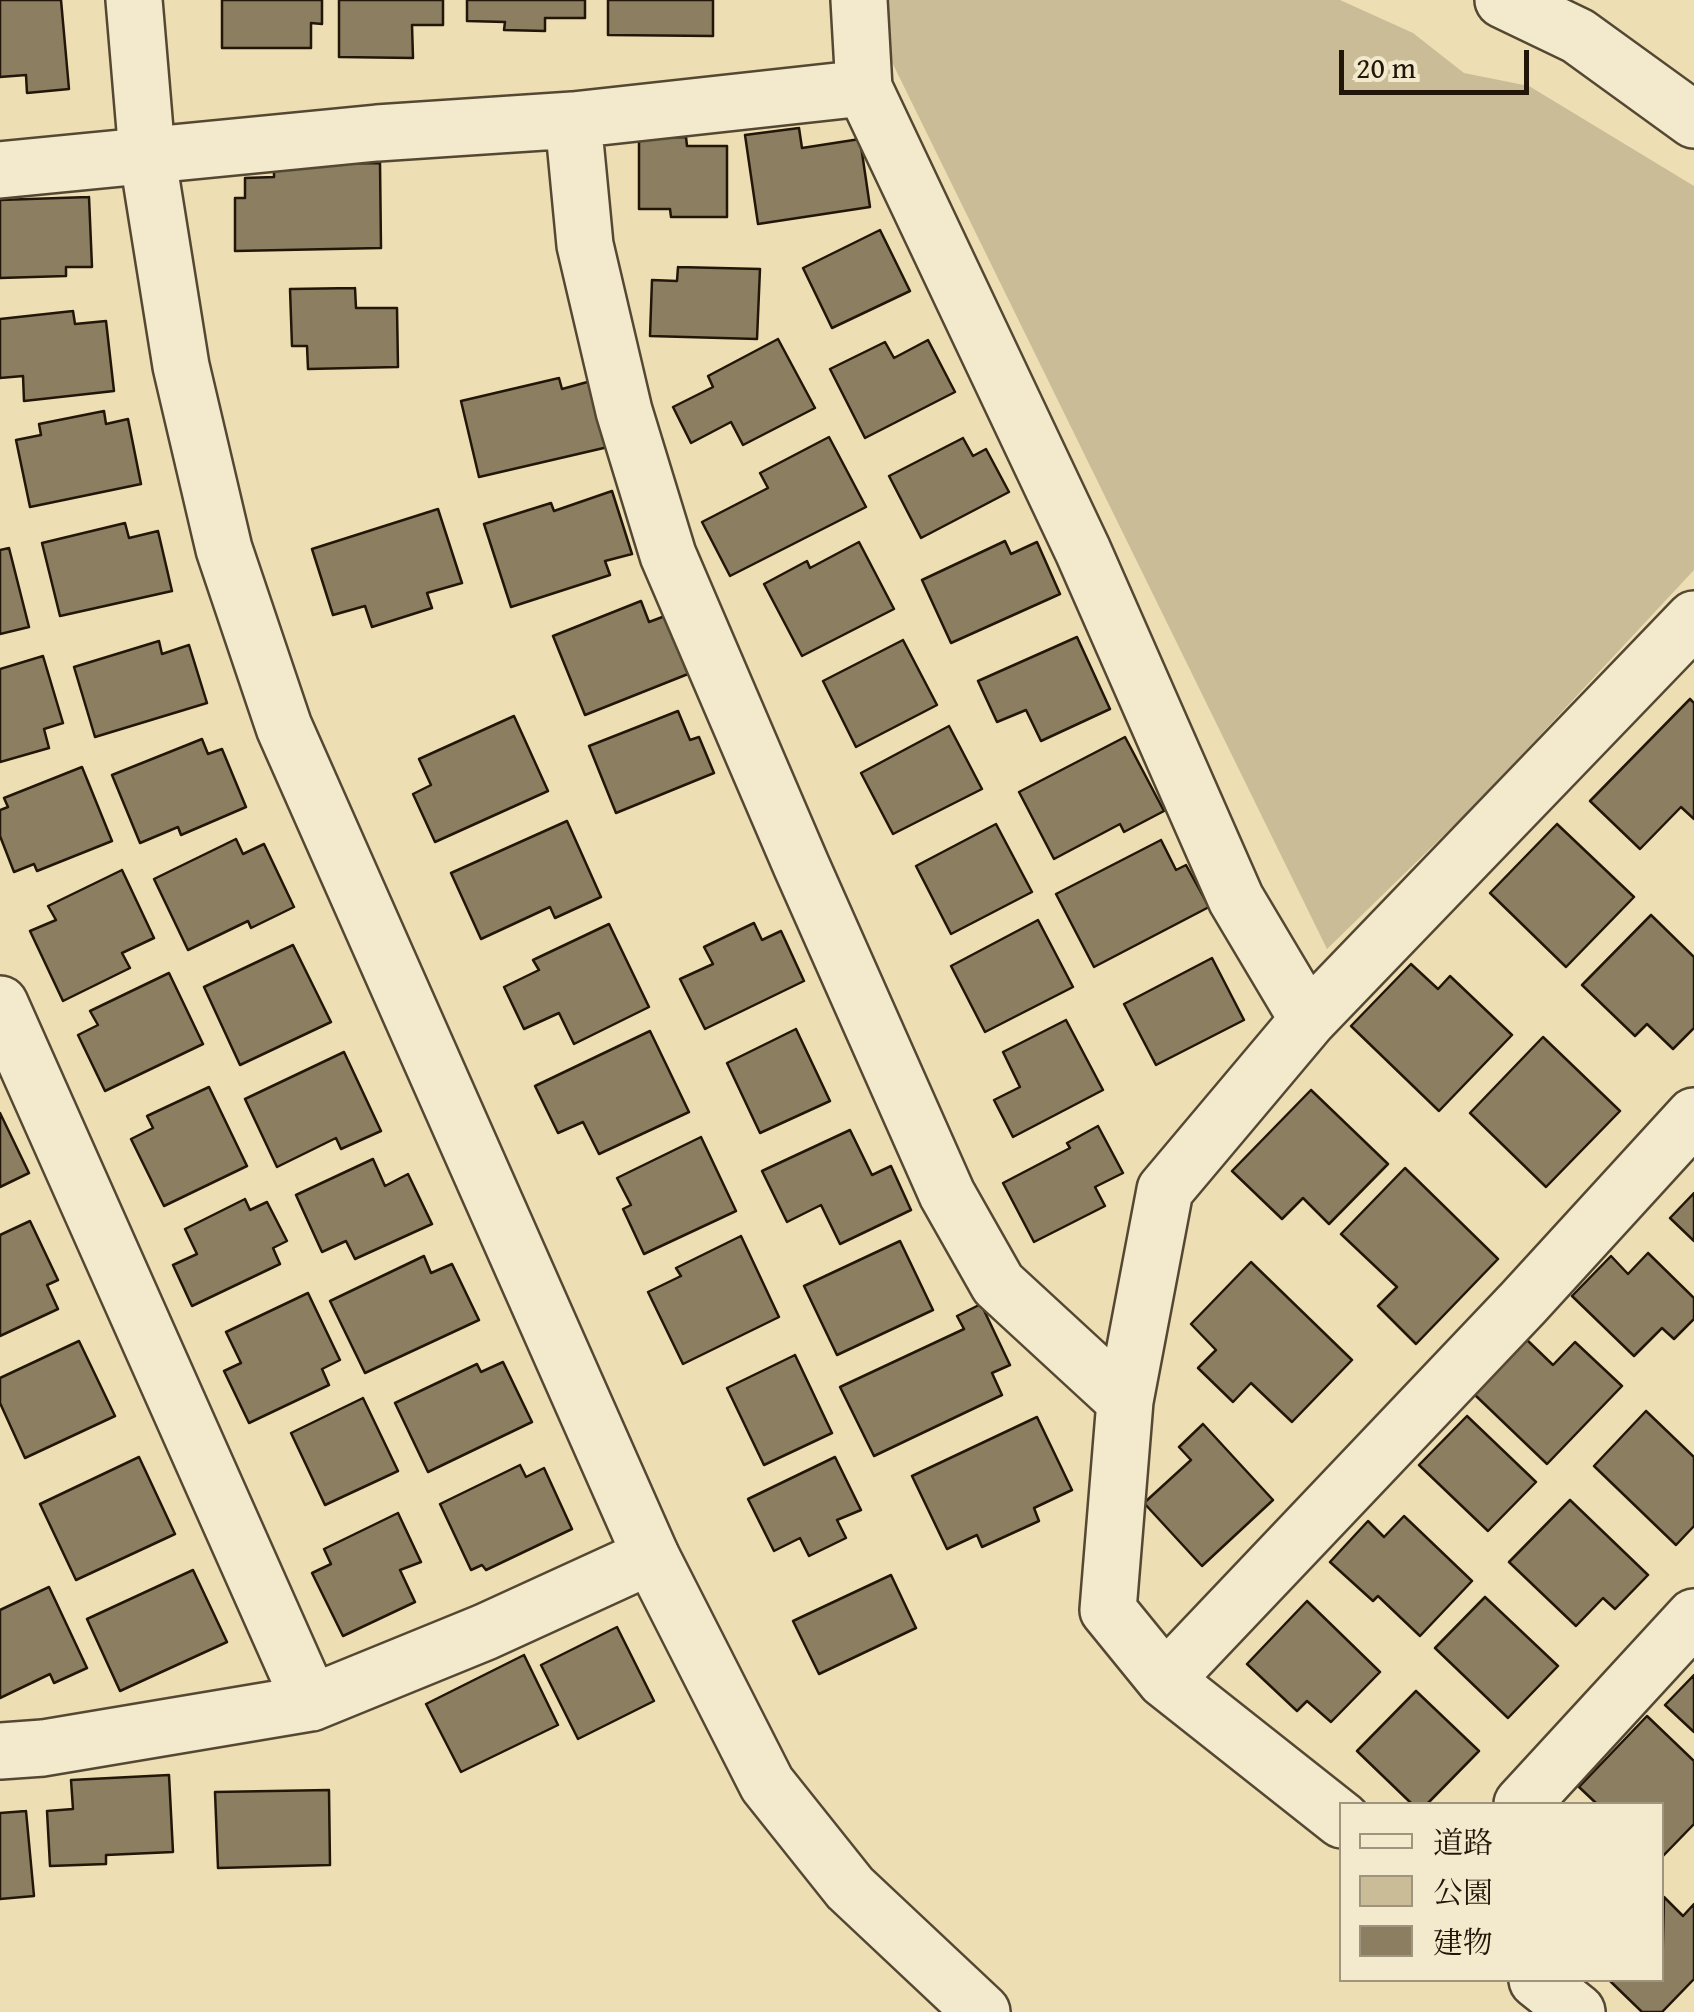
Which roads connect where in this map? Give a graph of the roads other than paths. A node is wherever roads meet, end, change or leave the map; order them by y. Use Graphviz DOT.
graph roads {
  1 [pos="134,0"];
  2 [pos="858,0"];
  3 [pos="1503,0"];
  4 [pos="864,88"];
  5 [pos="573,120"];
  6 [pos="1694,120"];
  7 [pos="148,154"];
  8 [pos="0,170"];
  9 [pos="1694,619"];
  10 [pos="0,1004"];
  11 [pos="1308,1020"];
  12 [pos="1694,1116"];
  13 [pos="1124,1400"];
  14 [pos="650,1556"];
  15 [pos="1694,1617"];
  16 [pos="1165,1680"];
  17 [pos="311,1703"];
  18 [pos="0,1751"];
  19 [pos="1524,1802"];
  20 [pos="1339,1818"];
  21 [pos="1540,1982"];
  22 [pos="982,2012"];
  23 [pos="1577,2012"];
  1 -- 7 [label="street"];
  2 -- 4 [label="street"];
  3 -- 6 [label="street"];
  4 -- 5 [label="street"];
  4 -- 11 [label="street"];
  5 -- 7 [label="street"];
  5 -- 13 [label="street"];
  7 -- 8 [label="street"];
  7 -- 14 [label="street"];
  9 -- 11 [label="street"];
  10 -- 17 [label="street"];
  11 -- 13 [label="street"];
  12 -- 16 [label="street"];
  13 -- 16 [label="street"];
  14 -- 17 [label="street"];
  14 -- 22 [label="street"];
  15 -- 19 [label="street"];
  16 -- 20 [label="street"];
  17 -- 18 [label="street"];
  21 -- 23 [label="street"];
}
